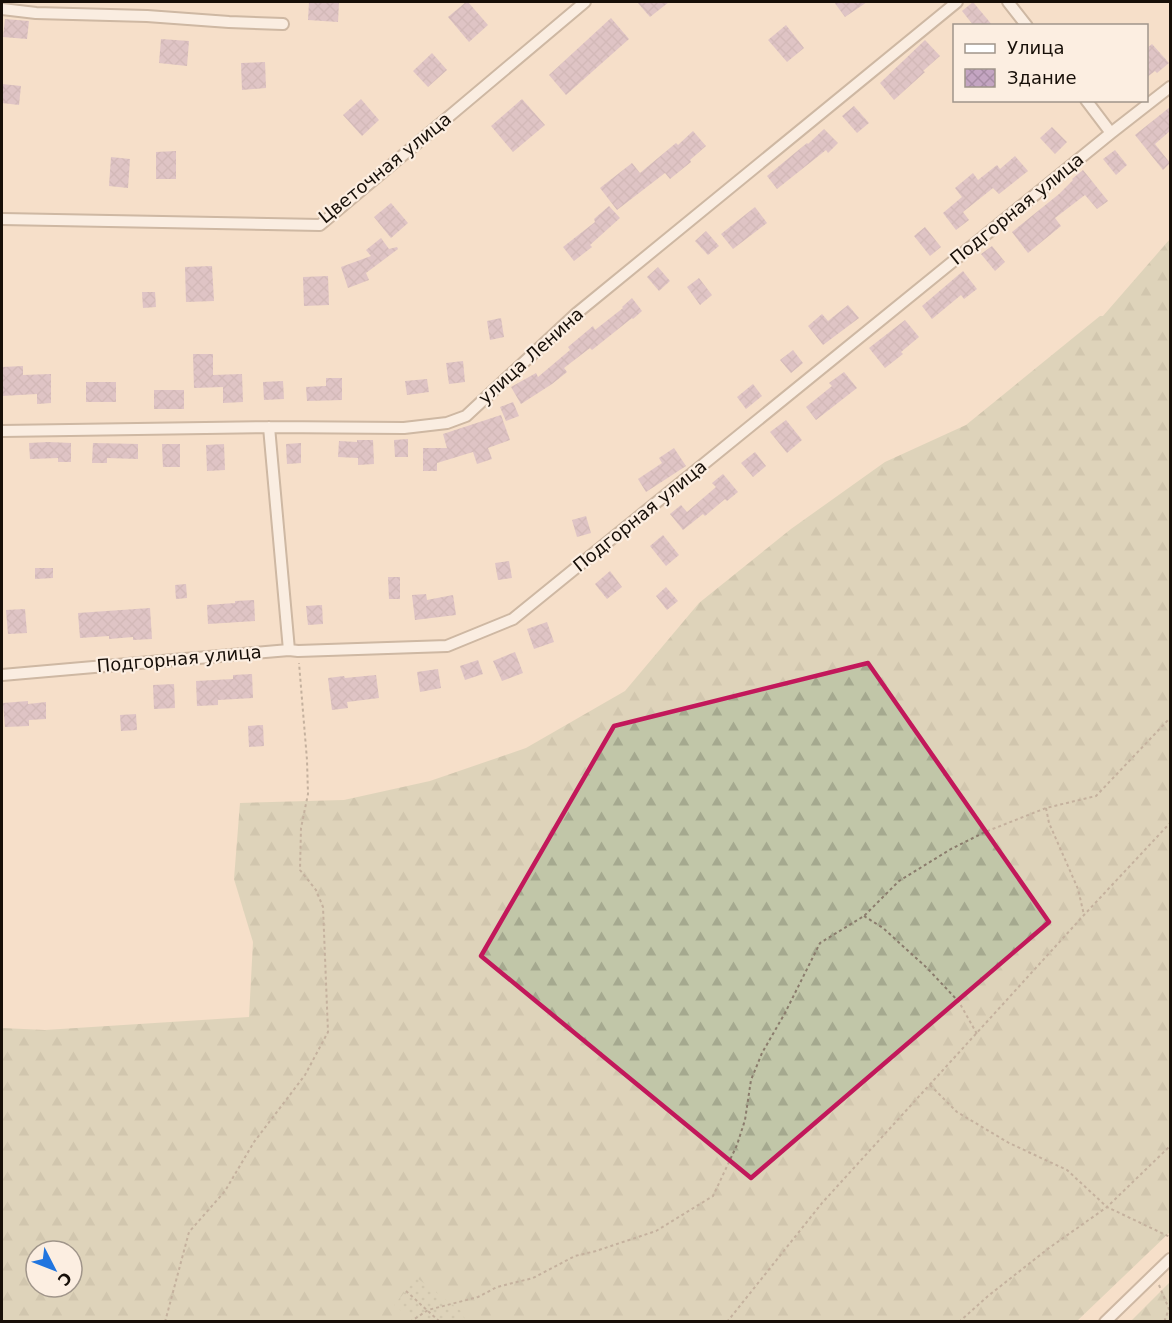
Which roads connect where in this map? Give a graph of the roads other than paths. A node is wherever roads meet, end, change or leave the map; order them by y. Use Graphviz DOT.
graph roads {
  1 [pos="585,2"];
  2 [pos="957,2"];
  3 [pos="1008,2"];
  4 [pos="2,9"];
  5 [pos="283,24"];
  6 [pos="1025,24"];
  7 [pos="1170,87"];
  8 [pos="1088,102"];
  9 [pos="1111,133"];
  10 [pos="2,219"];
  11 [pos="269,428"];
  12 [pos="2,431"];
  13 [pos="293,650"];
  14 [pos="2,675"];
  15 [pos="1170,1259"];
  16 [pos="1105,1322"];
  1 -- 10 [label="street, Цветочная улица"];
  2 -- 11 [label="street, улица Ленина"];
  3 -- 6 [label="street"];
  4 -- 5 [label="street"];
  7 -- 9 [label="street, Подгорная улица"];
  8 -- 9 [label="street"];
  9 -- 13 [label="street, Подгорная улица"];
  11 -- 12 [label="street, улица Ленина"];
  11 -- 13 [label="street"];
  13 -- 14 [label="street, Подгорная улица"];
  15 -- 16 [label="street"];
}
